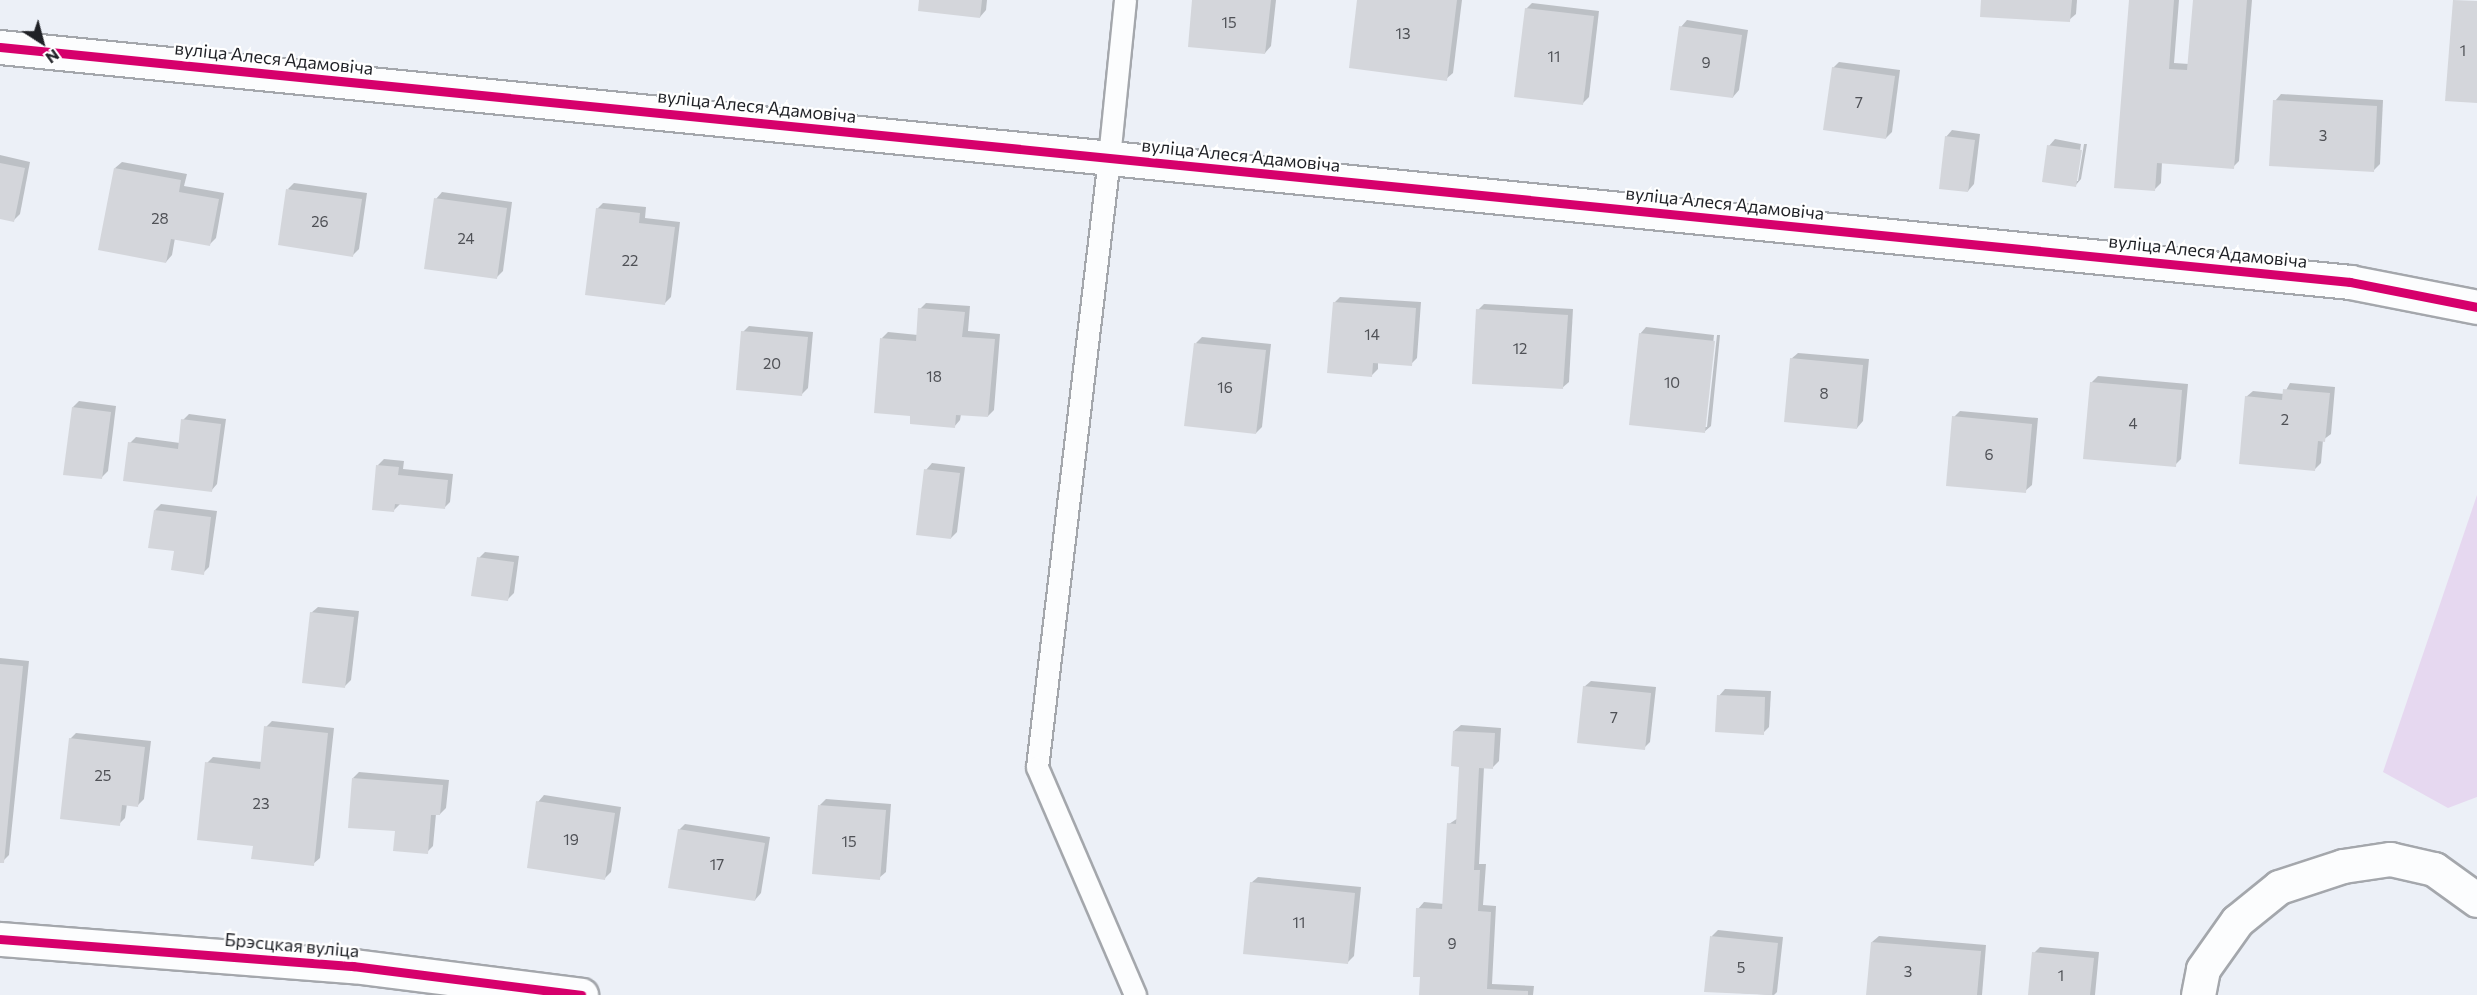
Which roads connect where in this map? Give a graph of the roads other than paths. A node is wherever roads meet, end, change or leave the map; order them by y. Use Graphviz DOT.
graph roads {
  1 [pos="1125,0"];
  2 [pos="0,47"];
  3 [pos="1109,158"];
  4 [pos="2477,307"];
  5 [pos="2477,900"];
  6 [pos="0,939"];
  7 [pos="581,995"];
  8 [pos="1135,995"];
  9 [pos="2198,995"];
  1 -- 3 [label="lane"];
  2 -- 3 [label="street, вуліца Алеся Адамовіча"];
  3 -- 4 [label="street, вуліца Алеся Адамовіча"];
  3 -- 8 [label="lane"];
  5 -- 9 [label="street"];
  6 -- 7 [label="street, Брэсцкая вуліца"];
}
